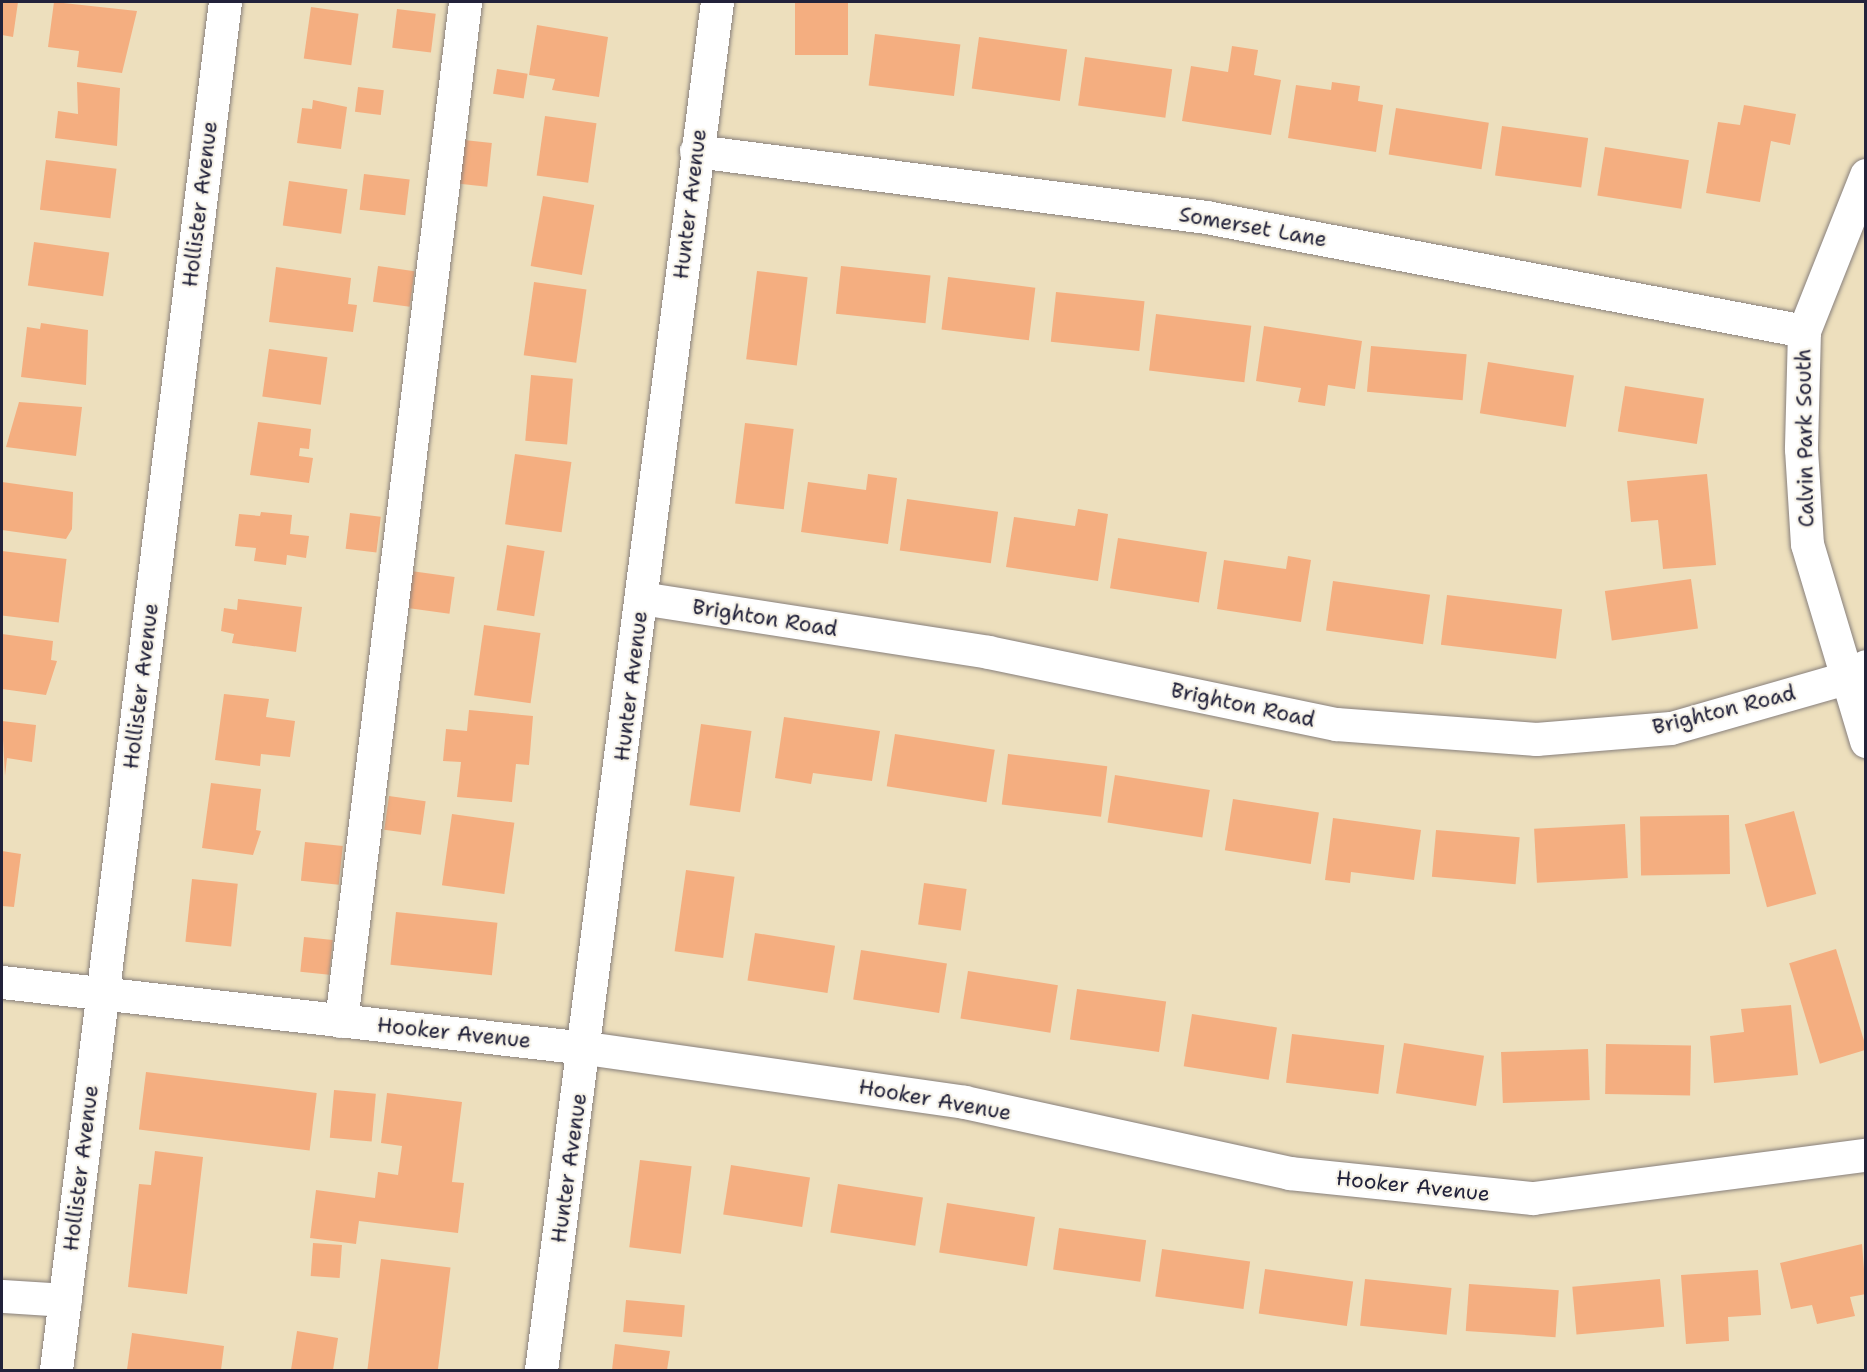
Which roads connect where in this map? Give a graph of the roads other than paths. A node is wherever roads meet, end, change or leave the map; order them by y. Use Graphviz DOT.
graph roads {
  1 [pos="225,2"];
  2 [pos="465,2"];
  3 [pos="717,2"];
  4 [pos="696,151"];
  5 [pos="1866,175"];
  6 [pos="1804,331"];
  7 [pos="641,598"];
  8 [pos="1855,672"];
  9 [pos="1866,741"];
  10 [pos="2,982"];
  11 [pos="103,994"];
  12 [pos="340,1021"];
  13 [pos="586,1048"];
  14 [pos="1866,1155"];
  15 [pos="2,1296"];
  16 [pos="65,1300"];
  17 [pos="56,1371"];
  18 [pos="541,1371"];
  1 -- 11 [label="street, Hollister Avenue"];
  2 -- 12 [label="street"];
  3 -- 4 [label="street, Hunter Avenue"];
  4 -- 6 [label="street, Somerset Lane"];
  4 -- 7 [label="street, Hunter Avenue"];
  5 -- 6 [label="street, Calvin Park South"];
  6 -- 8 [label="street, Calvin Park South"];
  7 -- 8 [label="street, Brighton Road"];
  7 -- 13 [label="street, Hunter Avenue"];
  8 -- 9 [label="street, Calvin Park South"];
  10 -- 11 [label="street, Hooker Avenue"];
  11 -- 12 [label="street, Hooker Avenue"];
  11 -- 16 [label="street, Hollister Avenue"];
  12 -- 13 [label="street, Hooker Avenue"];
  13 -- 14 [label="street, Hooker Avenue"];
  13 -- 18 [label="street, Hunter Avenue"];
  15 -- 16 [label="street"];
  16 -- 17 [label="street, Hollister Avenue"];
}
